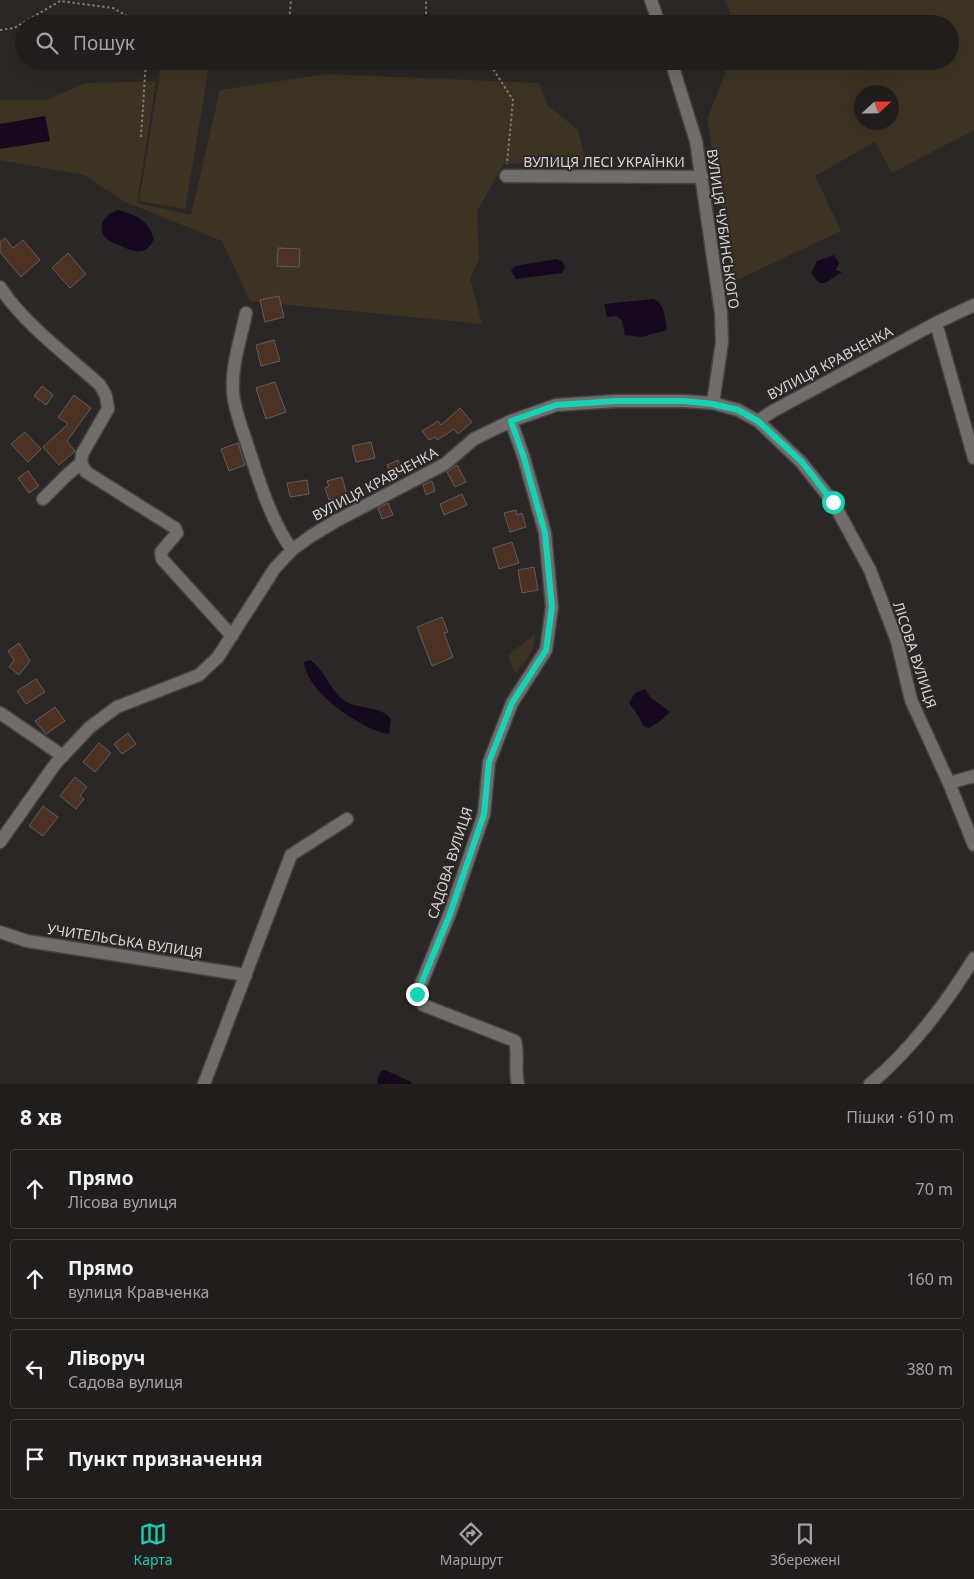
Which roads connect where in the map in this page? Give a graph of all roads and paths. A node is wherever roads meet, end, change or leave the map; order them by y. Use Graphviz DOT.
graph roads {
  1 [pos="291,0"];
  2 [pos="426,0"];
  3 [pos="651,0"];
  4 [pos="36,15"];
  5 [pos="125,15"];
  6 [pos="290,15"];
  7 [pos="426,15"];
  8 [pos="656,15"];
  9 [pos="15,27"];
  10 [pos="0,30"];
  11 [pos="145,70"];
  12 [pos="494,70"];
  13 [pos="673,70"];
  14 [pos="141,137"];
  15 [pos="506,176"];
  16 [pos="702,177"];
  17 [pos="0,286"];
  18 [pos="974,305"];
  19 [pos="246,313"];
  20 [pos="936,323"];
  21 [pos="713,404"];
  22 [pos="511,421"];
  23 [pos="758,421"];
  24 [pos="974,458"];
  25 [pos="81,463"];
  26 [pos="43,499"];
  27 [pos="292,550"];
  28 [pos="232,636"];
  29 [pos="0,713"];
  30 [pos="63,756"];
  31 [pos="974,776"];
  32 [pos="949,783"];
  33 [pos="347,819"];
  34 [pos="0,842"];
  35 [pos="974,846"];
  36 [pos="0,932"];
  37 [pos="974,958"];
  38 [pos="246,975"];
  39 [pos="204,1084"];
  40 [pos="518,1084"];
  41 [pos="870,1084"];
  1 -- 6 [label="path"];
  2 -- 7 [label="path"];
  3 -- 8 [label="street"];
  4 -- 5 [label="path"];
  9 -- 10 [label="path"];
  11 -- 14 [label="path"];
  12 -- 15 [label="path"];
  13 -- 16 [label="street, ВУЛИЦЯ ЧУБИНСЬКОГО"];
  15 -- 16 [label="street, ВУЛИЦЯ ЛЕСІ УКРАЇНКИ"];
  16 -- 21 [label="street, ВУЛИЦЯ ЧУБИНСЬКОГО"];
  17 -- 25 [label="street"];
  18 -- 20 [label="street, ВУЛИЦЯ КРАВЧЕНКА"];
  19 -- 27 [label="street"];
  20 -- 23 [label="street, ВУЛИЦЯ КРАВЧЕНКА"];
  20 -- 24 [label="street"];
  21 -- 22 [label="street, ВУЛИЦЯ КРАВЧЕНКА"];
  21 -- 23 [label="street, ВУЛИЦЯ КРАВЧЕНКА"];
  22 -- 27 [label="street, ВУЛИЦЯ КРАВЧЕНКА"];
  22 -- 40 [label="street, САДОВА ВУЛИЦЯ"];
  23 -- 32 [label="street, ЛІСОВА ВУЛИЦЯ"];
  25 -- 26 [label="street"];
  25 -- 28 [label="street"];
  27 -- 28 [label="street, ВУЛИЦЯ КРАВЧЕНКА"];
  28 -- 30 [label="street, ВУЛИЦЯ КРАВЧЕНКА"];
  29 -- 30 [label="street"];
  30 -- 34 [label="street, ВУЛИЦЯ КРАВЧЕНКА"];
  31 -- 32 [label="street"];
  32 -- 35 [label="street, ЛІСОВА ВУЛИЦЯ"];
  33 -- 38 [label="street"];
  36 -- 38 [label="street, УЧИТЕЛЬСЬКА ВУЛИЦЯ"];
  37 -- 41 [label="street"];
  38 -- 39 [label="street"];
}
